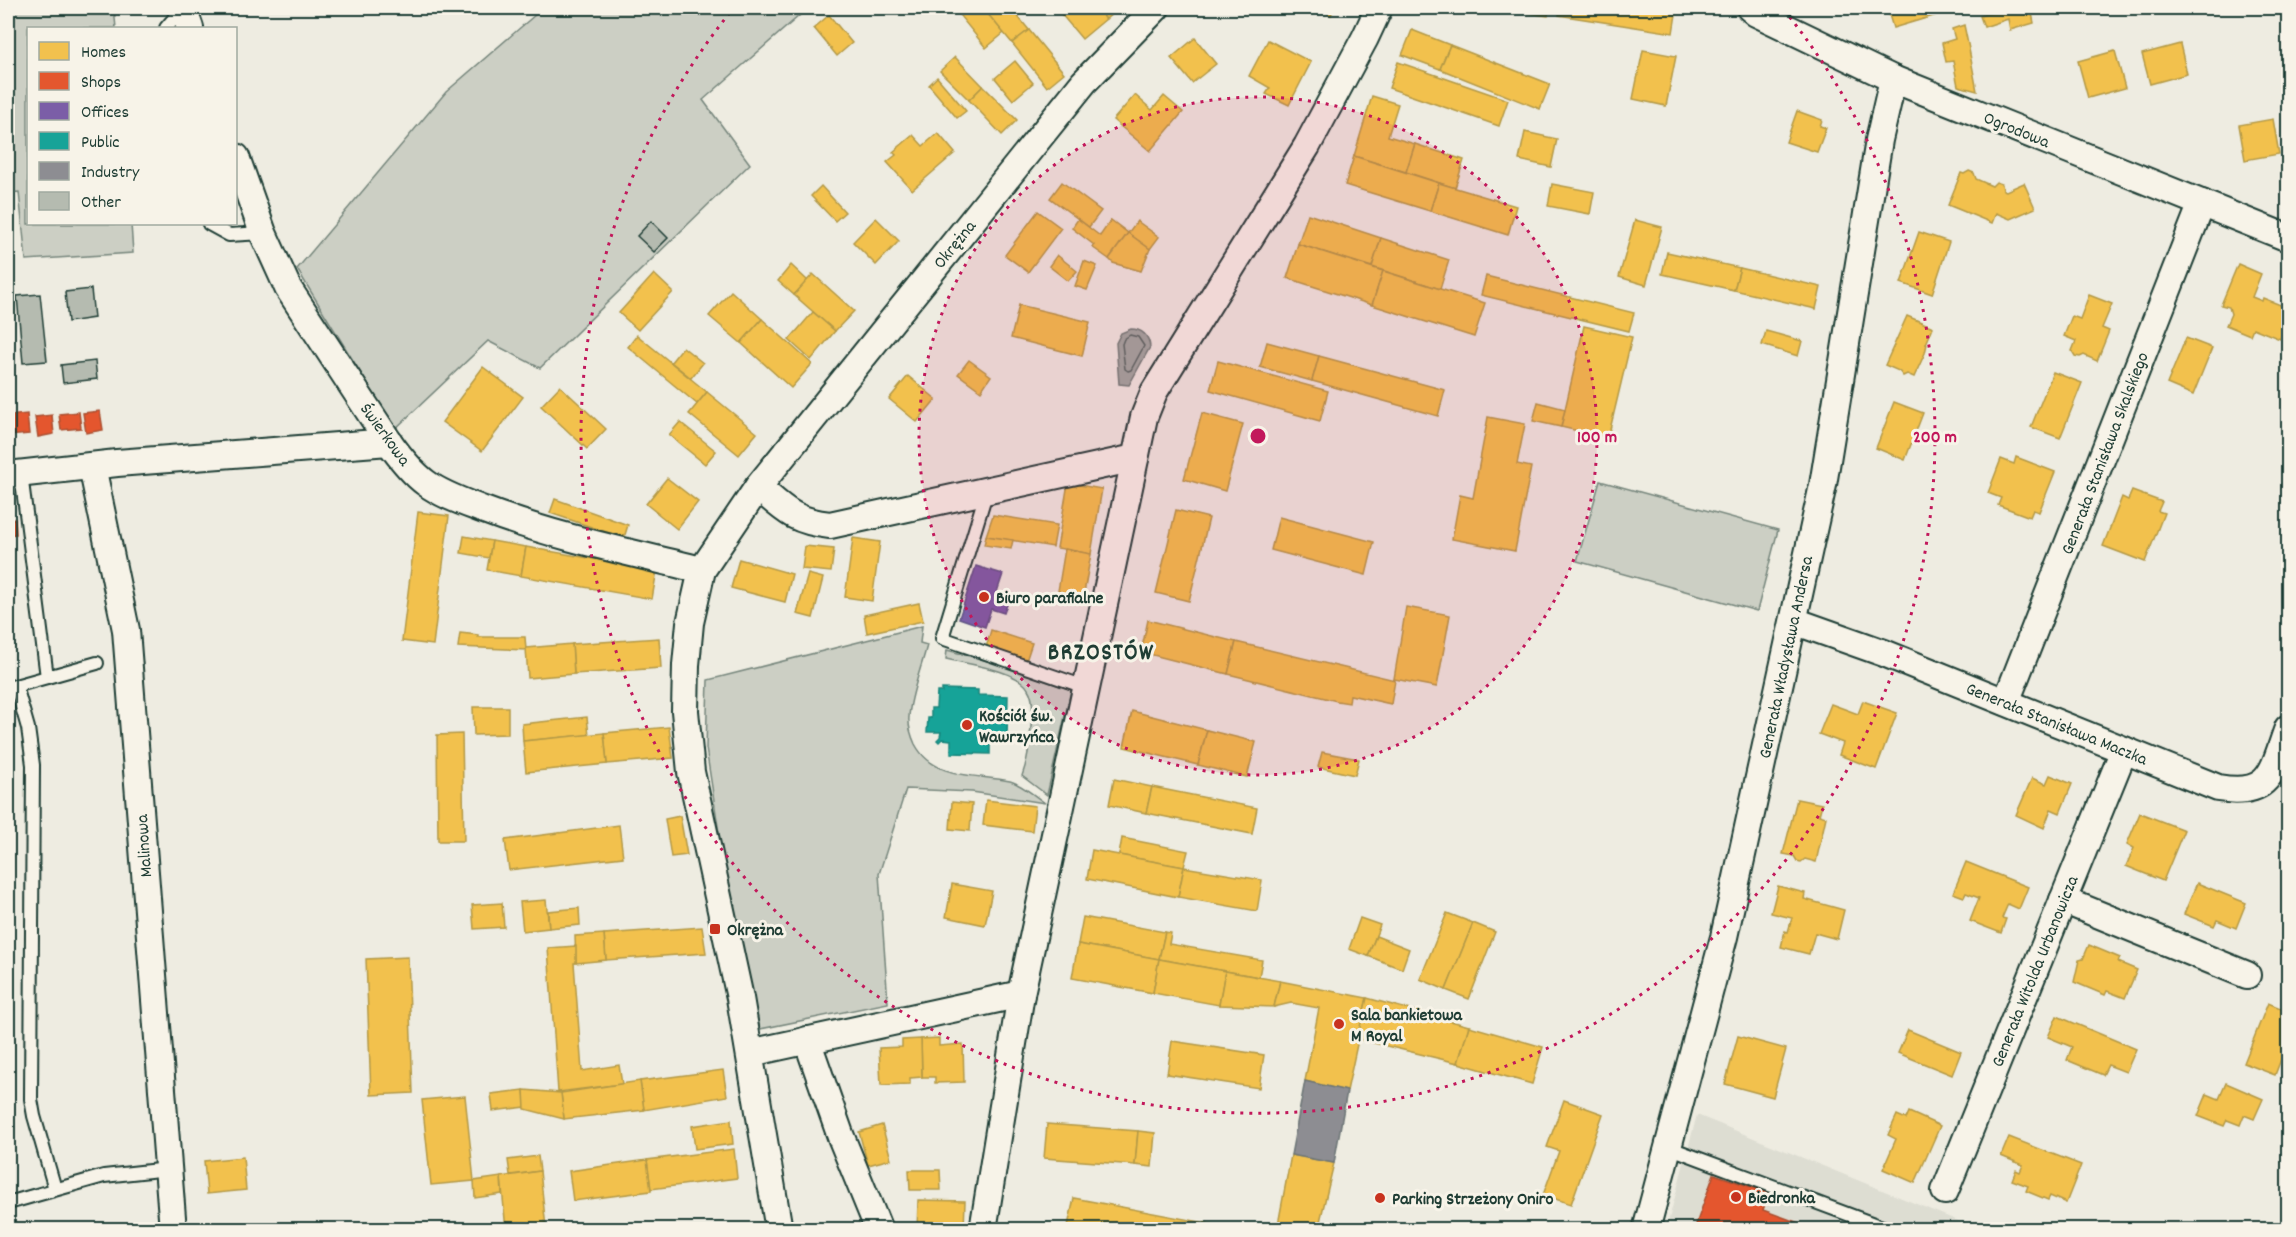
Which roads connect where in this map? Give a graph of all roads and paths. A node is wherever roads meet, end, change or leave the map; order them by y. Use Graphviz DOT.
graph roads {
  1 [pos="183,8"];
  2 [pos="1156,8"];
  3 [pos="1379,8"];
  4 [pos="1750,8"];
  5 [pos="167,27"];
  6 [pos="190,27"];
  7 [pos="1893,79"];
  8 [pos="237,160"];
  9 [pos="2202,203"];
  10 [pos="211,225"];
  11 [pos="263,233"];
  12 [pos="2289,238"];
  13 [pos="389,442"];
  14 [pos="1135,458"];
  15 [pos="92,466"];
  16 [pos="14,474"];
  17 [pos="758,487"];
  18 [pos="987,490"];
  19 [pos="702,570"];
  20 [pos="1794,621"];
  21 [pos="97,663"];
  22 [pos="47,677"];
  23 [pos="12,687"];
  24 [pos="1088,688"];
  25 [pos="2006,702"];
  26 [pos="2289,728"];
  27 [pos="2124,750"];
  28 [pos="2063,900"];
  29 [pos="2247,975"];
  30 [pos="1021,994"];
  31 [pos="807,1040"];
  32 [pos="750,1053"];
  33 [pos="1668,1147"];
  34 [pos="168,1169"];
  35 [pos="55,1189"];
  36 [pos="1945,1191"];
  37 [pos="8,1203"];
  38 [pos="173,1230"];
  39 [pos="779,1230"];
  40 [pos="879,1230"];
  41 [pos="983,1230"];
  42 [pos="1646,1230"];
  43 [pos="1890,1230"];
  1 -- 5 [label="lane"];
  1 -- 6 [label="street"];
  2 -- 17 [label="street, Okrężna"];
  3 -- 14 [label="street"];
  4 -- 7 [label="street, Ogrodowa"];
  7 -- 9 [label="street, Ogrodowa"];
  7 -- 20 [label="street, Generała Władysława Andersa"];
  8 -- 11 [label="street, Świerkowa"];
  9 -- 12 [label="street, Ogrodowa"];
  9 -- 25 [label="street, Generała Stanisława Skalskiego"];
  10 -- 11 [label="lane"];
  11 -- 13 [label="street, Świerkowa"];
  13 -- 15 [label="street"];
  13 -- 19 [label="street, Świerkowa"];
  14 -- 18 [label="street"];
  14 -- 24 [label="street"];
  15 -- 16 [label="street"];
  15 -- 34 [label="street, Malinowa"];
  16 -- 22 [label="lane"];
  17 -- 18 [label="street"];
  17 -- 19 [label="street, Okrężna"];
  18 -- 24 [label="lane"];
  19 -- 32 [label="street, Okrężna"];
  20 -- 25 [label="street, Generała Stanisława Maczka"];
  20 -- 33 [label="street, Generała Władysława Andersa"];
  21 -- 22 [label="lane"];
  22 -- 23 [label="lane"];
  23 -- 35 [label="lane"];
  24 -- 30 [label="street"];
  25 -- 27 [label="street, Generała Stanisława Maczka"];
  26 -- 27 [label="street, Generała Stanisława Maczka"];
  27 -- 28 [label="street, Generała Witolda Urbanowicza"];
  28 -- 29 [label="street"];
  28 -- 36 [label="street, Generała Witolda Urbanowicza"];
  30 -- 31 [label="street"];
  30 -- 41 [label="street"];
  31 -- 32 [label="street"];
  31 -- 40 [label="street"];
  32 -- 39 [label="street, Okrężna"];
  33 -- 42 [label="street, Generała Władysława Andersa"];
  33 -- 43 [label="lane"];
  34 -- 35 [label="lane"];
  34 -- 38 [label="street, Malinowa"];
  35 -- 37 [label="lane"];
}
